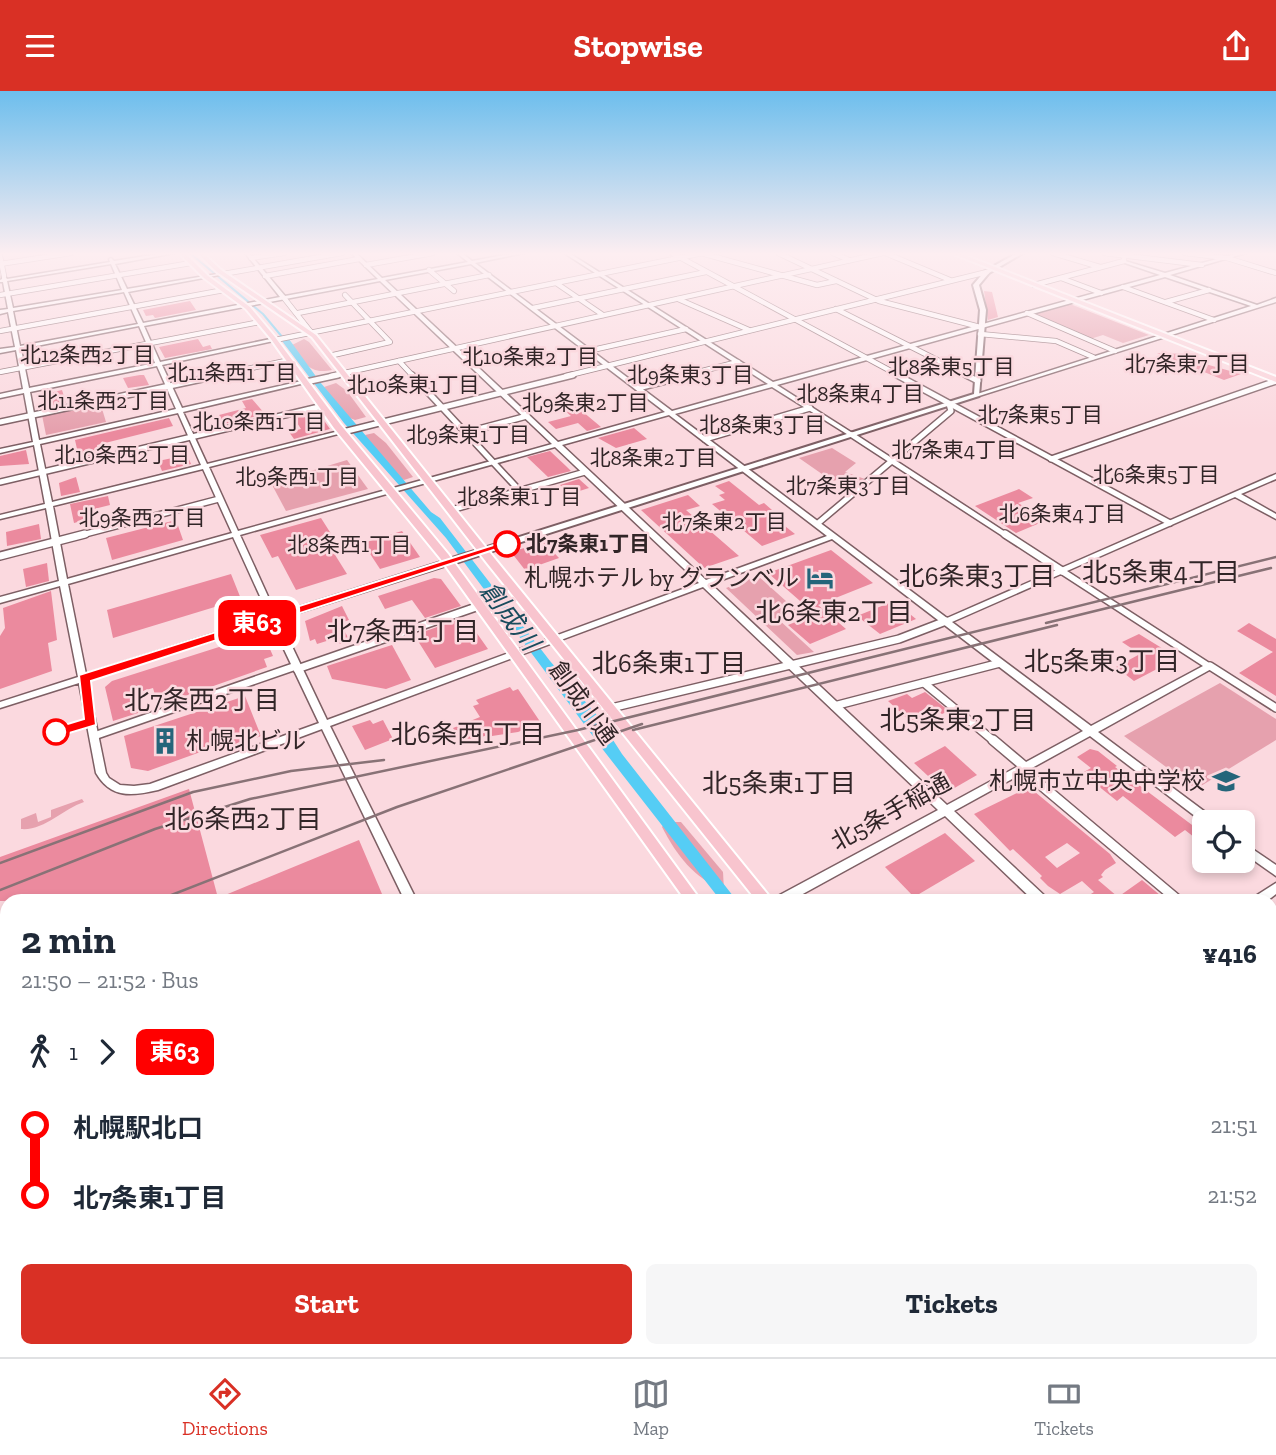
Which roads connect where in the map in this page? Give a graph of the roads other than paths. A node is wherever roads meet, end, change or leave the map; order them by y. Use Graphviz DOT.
graph roads {
  1 [pos="11,312"];
  2 [pos="103,312"];
  3 [pos="133,312"];
  4 [pos="206,312"];
  5 [pos="256,312"];
  6 [pos="270,312"];
  7 [pos="303,312"];
  8 [pos="362,312"];
  9 [pos="410,312"];
  10 [pos="416,312"];
  11 [pos="537,312"];
  12 [pos="599,312"];
  13 [pos="618,312"];
  14 [pos="659,312"];
  15 [pos="708,312"];
  16 [pos="782,312"];
  17 [pos="823,312"];
  18 [pos="842,312"];
  19 [pos="923,312"];
  20 [pos="982,312"];
  21 [pos="1030,312"];
  22 [pos="1104,312"];
  23 [pos="1193,312"];
  24 [pos="1238,312"];
  25 [pos="298,313"];
  26 [pos="1027,313"];
  27 [pos="603,315"];
  28 [pos="795,319"];
  29 [pos="1214,320"];
  30 [pos="370,321"];
  31 [pos="260,322"];
  32 [pos="139,325"];
  33 [pos="556,326"];
  34 [pos="981,327"];
  35 [pos="14,328"];
  36 [pos="686,329"];
  37 [pos="749,330"];
  38 [pos="0,331"];
  39 [pos="312,334"];
  40 [pos="1163,336"];
  41 [pos="277,340"];
  42 [pos="706,341"];
  43 [pos="148,344"];
  44 [pos="909,346"];
  45 [pos="18,347"];
  46 [pos="455,349"];
  47 [pos="0,351"];
  48 [pos="588,351"];
  49 [pos="1115,351"];
  50 [pos="329,356"];
  51 [pos="866,358"];
  52 [pos="1093,358"];
  53 [pos="290,361"];
  54 [pos="399,361"];
  55 [pos="738,362"];
  56 [pos="157,364"];
  57 [pos="608,366"];
  58 [pos="22,368"];
  59 [pos="0,372"];
  60 [pos="343,374"];
  61 [pos="309,381"];
  62 [pos="978,381"];
  63 [pos="1276,381"];
  64 [pos="773,384"];
  65 [pos="167,387"];
  66 [pos="638,388"];
  67 [pos="27,391"];
  68 [pos="502,393"];
  69 [pos="977,395"];
  70 [pos="0,396"];
  71 [pos="949,404"];
  72 [pos="323,406"];
  73 [pos="444,407"];
  74 [pos="810,408"];
  75 [pos="178,411"];
  76 [pos="670,413"];
  77 [pos="32,415"];
  78 [pos="527,416"];
  79 [pos="0,422"];
  80 [pos="383,423"];
  81 [pos="348,431"];
  82 [pos="467,432"];
  83 [pos="852,435"];
  84 [pos="191,437"];
  85 [pos="705,439"];
  86 [pos="37,442"];
  87 [pos="556,445"];
  88 [pos="0,451"];
  89 [pos="1051,459"];
  90 [pos="892,461"];
  91 [pos="494,462"];
  92 [pos="204,466"];
  93 [pos="744,469"];
  94 [pos="43,472"];
  95 [pos="585,472"];
  96 [pos="1276,476"];
  97 [pos="429,480"];
  98 [pos="0,482"];
  99 [pos="395,490"];
  100 [pos="519,490"];
  101 [pos="1235,494"];
  102 [pos="219,499"];
  103 [pos="50,505"];
  104 [pos="623,507"];
  105 [pos="451,510"];
  106 [pos="0,517"];
  107 [pos="1276,517"];
  108 [pos="1170,523"];
  109 [pos="817,524"];
  110 [pos="236,534"];
  111 [pos="834,536"];
  112 [pos="57,541"];
  113 [pos="484,551"];
  114 [pos="0,556"];
  115 [pos="454,561"];
  116 [pos="1062,571"];
  117 [pos="66,581"];
  118 [pos="705,584"];
  119 [pos="0,600"];
  120 [pos="479,606"];
  121 [pos="274,618"];
  122 [pos="946,621"];
  123 [pos="555,640"];
  124 [pos="520,653"];
  125 [pos="1000,663"];
  126 [pos="791,666"];
  127 [pos="1210,666"];
  128 [pos="297,667"];
  129 [pos="84,678"];
  130 [pos="924,683"];
  131 [pos="0,705"];
  132 [pos="834,706"];
  133 [pos="611,708"];
  134 [pos="1276,708"];
  135 [pos="326,724"];
  136 [pos="1091,731"];
  137 [pos="94,736"];
  138 [pos="1024,768"];
  139 [pos="946,810"];
  140 [pos="1195,810"];
  141 [pos="1255,856"];
  142 [pos="1276,871"];
  143 [pos="408,894"];
  144 [pos="689,894"];
  145 [pos="760,894"];
  146 [pos="793,894"];
  147 [pos="1035,894"];
  148 [pos="1171,894"];
  1 -- 35 [label="street"];
  2 -- 35 [label="street"];
  3 -- 32 [label="street"];
  4 -- 32 [label="street"];
  5 -- 31 [label="highway, 創成川通"];
  6 -- 39 [label="highway, 創成川通"];
  7 -- 25 [label="street"];
  8 -- 30 [label="street"];
  9 -- 30 [label="street"];
  10 -- 46 [label="street"];
  11 -- 33 [label="street"];
  12 -- 27 [label="street"];
  13 -- 27 [label="street"];
  14 -- 36 [label="street"];
  15 -- 37 [label="street"];
  16 -- 28 [label="street"];
  17 -- 28 [label="street"];
  18 -- 44 [label="street"];
  19 -- 34 [label="street"];
  20 -- 34 [label="main road"];
  21 -- 26 [label="street"];
  22 -- 40 [label="main road"];
  23 -- 29 [label="street"];
  24 -- 29 [label="street"];
  25 -- 39 [label="street"];
  26 -- 34 [label="street"];
  26 -- 49 [label="street"];
  27 -- 33 [label="street"];
  28 -- 37 [label="street"];
  28 -- 51 [label="street"];
  29 -- 40 [label="street"];
  30 -- 39 [label="street"];
  30 -- 50 [label="street"];
  31 -- 41 [label="highway, 創成川通"];
  31 -- 43 [label="street"];
  32 -- 43 [label="street"];
  32 -- 45 [label="street"];
  33 -- 46 [label="street"];
  33 -- 48 [label="street"];
  34 -- 44 [label="street"];
  34 -- 52 [label="street"];
  34 -- 62 [label="main road"];
  35 -- 38 [label="street"];
  35 -- 45 [label="street"];
  36 -- 42 [label="street"];
  36 -- 48 [label="street"];
  37 -- 42 [label="street"];
  39 -- 41 [label="street"];
  39 -- 50 [label="highway, 創成川通"];
  40 -- 49 [label="street"];
  40 -- 63 [label="main road"];
  41 -- 53 [label="highway, 創成川通"];
  41 -- 56 [label="street"];
  42 -- 55 [label="street"];
  42 -- 57 [label="street"];
  43 -- 56 [label="street"];
  43 -- 58 [label="street"];
  44 -- 51 [label="street"];
  44 -- 62 [label="street"];
  45 -- 47 [label="street"];
  45 -- 58 [label="street"];
  46 -- 54 [label="street"];
  46 -- 68 [label="street"];
  48 -- 57 [label="street"];
  49 -- 52 [label="street"];
  50 -- 60 [label="highway, 創成川通"];
  51 -- 64 [label="street"];
  51 -- 71 [label="street"];
  52 -- 69 [label="street"];
  53 -- 61 [label="highway, 創成川通"];
  53 -- 65 [label="street"];
  54 -- 60 [label="street"];
  54 -- 73 [label="street"];
  55 -- 64 [label="street"];
  55 -- 66 [label="street"];
  56 -- 65 [label="street"];
  56 -- 67 [label="street"];
  57 -- 66 [label="street"];
  57 -- 68 [label="street"];
  58 -- 59 [label="street"];
  58 -- 67 [label="street"];
  60 -- 61 [label="street"];
  60 -- 80 [label="highway, 創成川通"];
  61 -- 72 [label="highway, 創成川通"];
  61 -- 75 [label="street"];
  62 -- 69 [label="main road"];
  63 -- 89 [label="street"];
  64 -- 74 [label="street"];
  64 -- 76 [label="street"];
  65 -- 75 [label="street"];
  65 -- 77 [label="street"];
  66 -- 76 [label="street"];
  67 -- 70 [label="street"];
  67 -- 77 [label="street"];
  68 -- 73 [label="street"];
  68 -- 78 [label="street"];
  69 -- 71 [label="main road"];
  71 -- 83 [label="main road"];
  71 -- 89 [label="street"];
  71 -- 90 [label="street"];
  72 -- 81 [label="highway, 創成川通"];
  72 -- 84 [label="street"];
  73 -- 80 [label="street"];
  73 -- 82 [label="street"];
  74 -- 83 [label="street"];
  74 -- 85 [label="street"];
  75 -- 84 [label="street"];
  75 -- 86 [label="street"];
  76 -- 85 [label="street"];
  76 -- 87 [label="street"];
  77 -- 79 [label="street"];
  77 -- 86 [label="street"];
  78 -- 82 [label="street"];
  78 -- 87 [label="street"];
  80 -- 81 [label="street"];
  80 -- 97 [label="highway, 創成川通"];
  81 -- 92 [label="street"];
  81 -- 99 [label="highway, 創成川通"];
  82 -- 91 [label="street"];
  83 -- 90 [label="street"];
  83 -- 93 [label="main road"];
  84 -- 92 [label="street"];
  84 -- 94 [label="street"];
  85 -- 93 [label="street"];
  86 -- 88 [label="street"];
  86 -- 94 [label="street"];
  87 -- 91 [label="street"];
  87 -- 95 [label="street"];
  89 -- 108 [label="street"];
  90 -- 109 [label="street"];
  90 -- 116 [label="street"];
  91 -- 97 [label="street"];
  91 -- 100 [label="street"];
  92 -- 102 [label="street"];
  92 -- 103 [label="street"];
  93 -- 104 [label="main road"];
  93 -- 109 [label="street"];
  94 -- 98 [label="street"];
  94 -- 103 [label="street"];
  95 -- 100 [label="street"];
  95 -- 104 [label="street"];
  96 -- 101 [label="street"];
  97 -- 99 [label="street"];
  97 -- 105 [label="highway, 創成川通"];
  99 -- 110 [label="street"];
  99 -- 115 [label="highway, 創成川通"];
  100 -- 105 [label="street"];
  101 -- 107 [label="street"];
  101 -- 108 [label="street"];
  102 -- 110 [label="street"];
  102 -- 112 [label="street"];
  103 -- 106 [label="street"];
  103 -- 112 [label="street"];
  104 -- 113 [label="main road"];
  104 -- 118 [label="street"];
  105 -- 113 [label="highway, 創成川通"];
  108 -- 116 [label="street"];
  109 -- 111 [label="street"];
  110 -- 117 [label="street"];
  110 -- 121 [label="street"];
  111 -- 118 [label="street"];
  111 -- 122 [label="street"];
  112 -- 114 [label="street"];
  112 -- 117 [label="street"];
  113 -- 115 [label="main road"];
  113 -- 123 [label="highway, 創成川通"];
  115 -- 120 [label="highway, 創成川通"];
  115 -- 121 [label="street"];
  116 -- 122 [label="street"];
  116 -- 127 [label="street"];
  117 -- 119 [label="street"];
  117 -- 129 [label="street"];
  118 -- 123 [label="street"];
  118 -- 126 [label="street"];
  120 -- 124 [label="highway, 創成川通"];
  120 -- 128 [label="street"];
  121 -- 128 [label="street"];
  121 -- 129 [label="street"];
  122 -- 125 [label="street"];
  122 -- 126 [label="street"];
  123 -- 124 [label="street"];
  123 -- 133 [label="highway, 創成川通"];
  124 -- 135 [label="street"];
  124 -- 144 [label="highway, 創成川通"];
  125 -- 130 [label="street"];
  125 -- 136 [label="street"];
  126 -- 132 [label="street"];
  126 -- 133 [label="street"];
  127 -- 134 [label="street"];
  127 -- 136 [label="street, 北5条手稲通"];
  128 -- 135 [label="street"];
  128 -- 137 [label="street"];
  129 -- 131 [label="street"];
  129 -- 137 [label="street"];
  130 -- 132 [label="street"];
  130 -- 138 [label="street"];
  132 -- 139 [label="street"];
  133 -- 145 [label="highway, 創成川通"];
  135 -- 137 [label="street"];
  135 -- 143 [label="street"];
  136 -- 138 [label="street, 北5条手稲通"];
  136 -- 140 [label="street"];
  138 -- 139 [label="street, 北5条手稲通"];
  138 -- 148 [label="street"];
  139 -- 146 [label="street, 北5条手稲通"];
  139 -- 147 [label="street"];
  141 -- 142 [label="street"];
}
